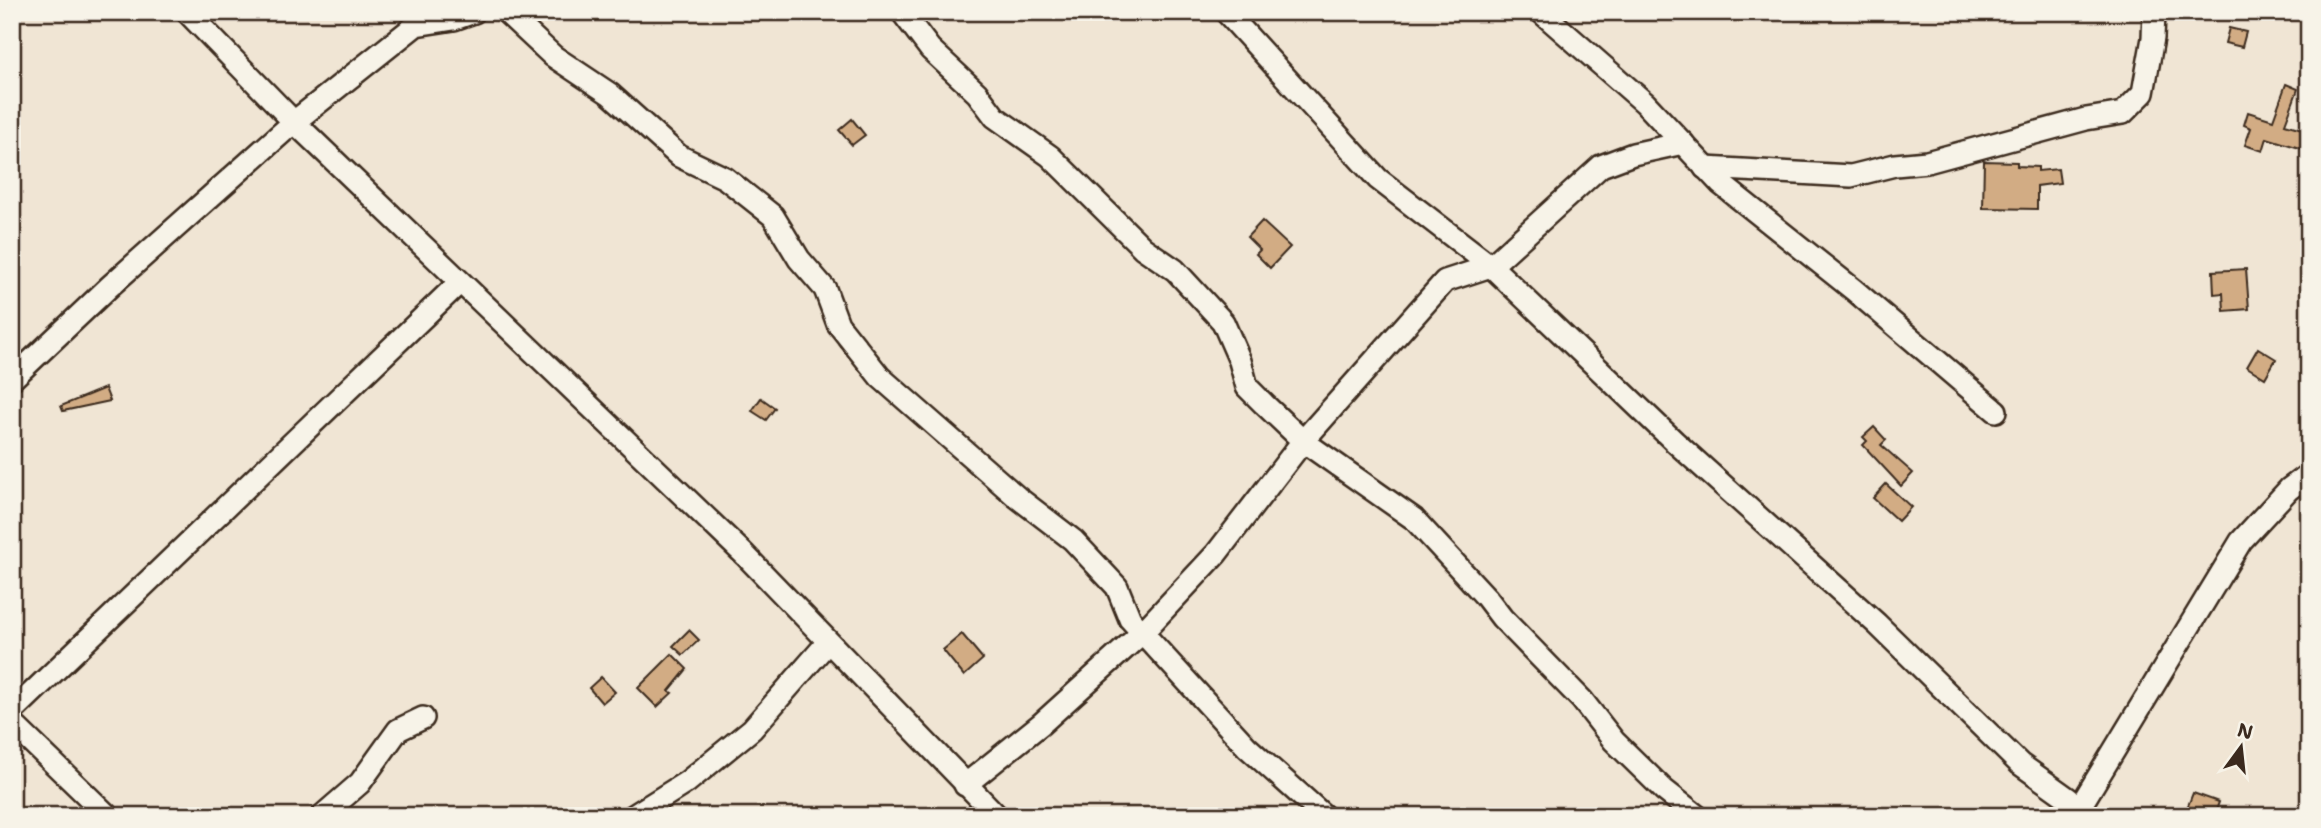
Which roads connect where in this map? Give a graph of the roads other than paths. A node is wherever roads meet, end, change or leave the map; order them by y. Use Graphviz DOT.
graph roads {
  1 [pos="187,12"];
  2 [pos="474,12"];
  3 [pos="506,12"];
  4 [pos="902,12"];
  5 [pos="1226,12"];
  6 [pos="1541,12"];
  7 [pos="2154,12"];
  8 [pos="419,19"];
  9 [pos="294,122"];
  10 [pos="1683,143"];
  11 [pos="1704,168"];
  12 [pos="1462,243"];
  13 [pos="1490,266"];
  14 [pos="1445,281"];
  15 [pos="460,282"];
  16 [pos="12,379"];
  17 [pos="1996,411"];
  18 [pos="1303,441"];
  19 [pos="2309,474"];
  20 [pos="1143,632"];
  21 [pos="828,642"];
  22 [pos="12,712"];
  23 [pos="423,718"];
  24 [pos="12,723"];
  25 [pos="965,785"];
  26 [pos="2078,813"];
  27 [pos="992,814"];
  28 [pos="108,816"];
  29 [pos="322,816"];
  30 [pos="633,816"];
  31 [pos="1324,816"];
  32 [pos="1697,816"];
  1 -- 9 [label="street"];
  2 -- 8 [label="street"];
  3 -- 20 [label="street"];
  4 -- 18 [label="street"];
  5 -- 12 [label="street"];
  6 -- 10 [label="street"];
  7 -- 11 [label="street"];
  8 -- 9 [label="street"];
  9 -- 15 [label="street"];
  9 -- 16 [label="street"];
  10 -- 11 [label="street"];
  10 -- 13 [label="street"];
  11 -- 17 [label="street"];
  12 -- 13 [label="street"];
  12 -- 14 [label="street"];
  13 -- 14 [label="street"];
  13 -- 26 [label="street"];
  14 -- 18 [label="street"];
  15 -- 21 [label="street"];
  15 -- 22 [label="street"];
  18 -- 20 [label="street"];
  18 -- 32 [label="street"];
  19 -- 26 [label="street"];
  20 -- 25 [label="street"];
  20 -- 31 [label="street"];
  21 -- 25 [label="street"];
  21 -- 30 [label="street"];
  23 -- 29 [label="street"];
  24 -- 28 [label="street"];
  25 -- 27 [label="street"];
}
